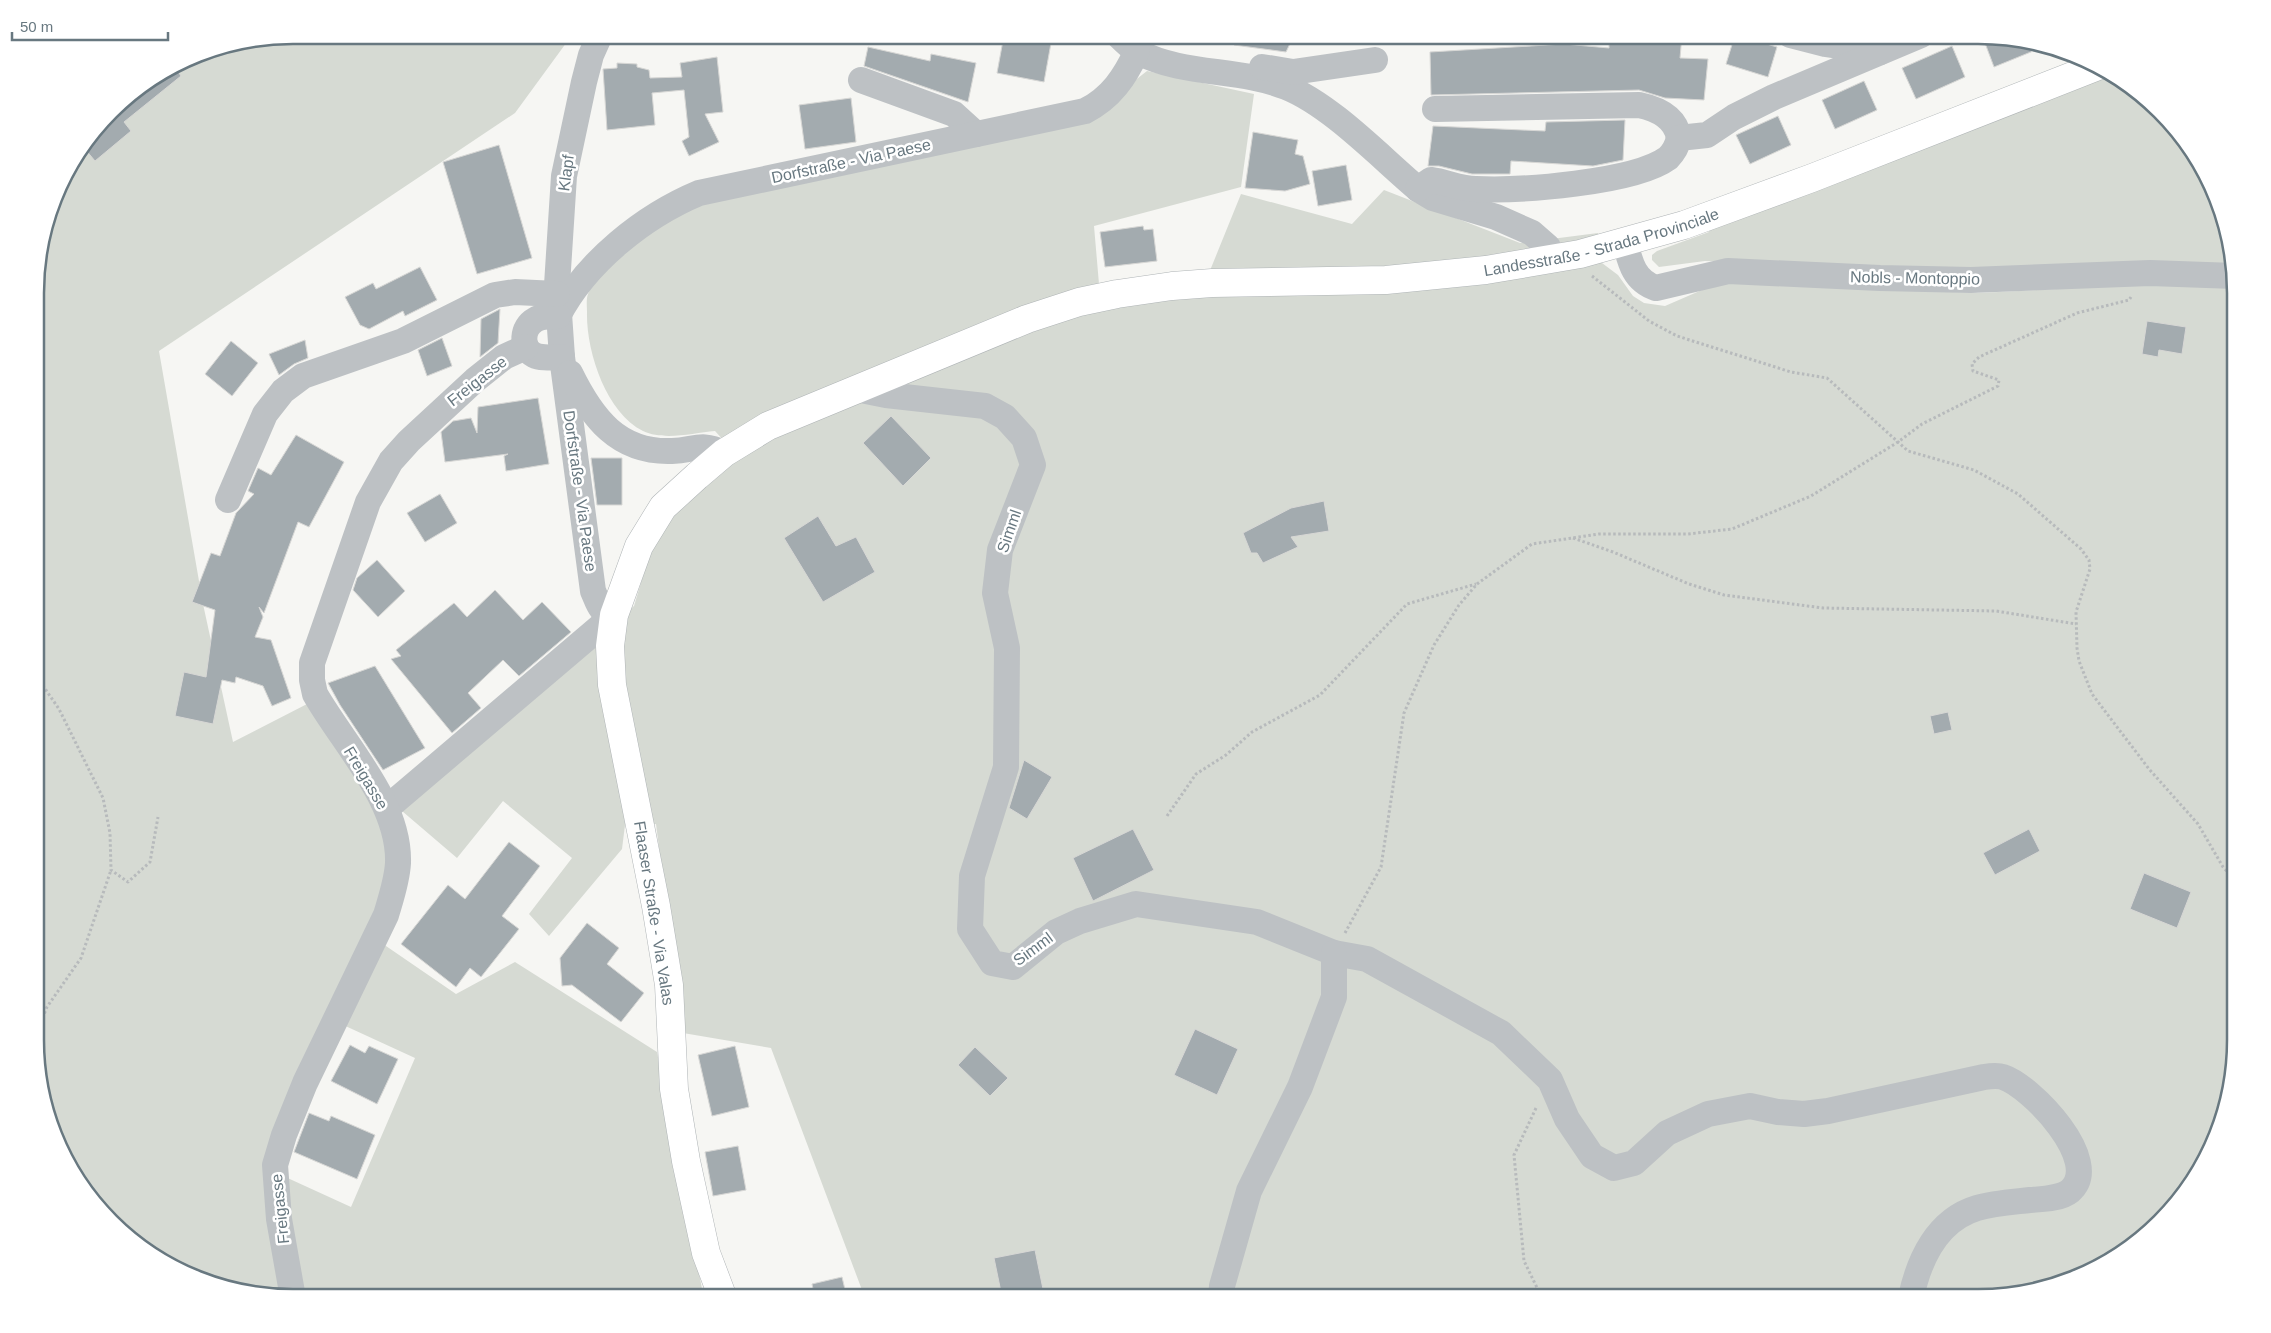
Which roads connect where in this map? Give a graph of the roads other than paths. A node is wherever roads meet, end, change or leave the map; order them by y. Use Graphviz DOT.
graph roads {
  1 [pos="596,44"];
  2 [pos="1127,44"];
  3 [pos="1130,44"];
  4 [pos="1825,44"];
  5 [pos="1900,44"];
  6 [pos="1881,52"];
  7 [pos="1375,60"];
  8 [pos="1196,69"];
  9 [pos="2089,70"];
  10 [pos="860,80"];
  11 [pos="1435,109"];
  12 [pos="976,134"];
  13 [pos="1679,138"];
  14 [pos="1418,189"];
  15 [pos="1625,242"];
  16 [pos="1552,260"];
  17 [pos="2227,274"];
  18 [pos="558,305"];
  19 [pos="526,347"];
  20 [pos="562,357"];
  21 [pos="856,389"];
  22 [pos="724,453"];
  23 [pos="228,500"];
  24 [pos="614,615"];
  25 [pos="387,808"];
  26 [pos="1334,953"];
  27 [pos="291,1289"];
  28 [pos="720,1289"];
  29 [pos="1222,1289"];
  30 [pos="1913,1289"];
  1 -- 18 [label="street, Klapf"];
  2 -- 12 [label="street, Dorfstraße - Via Paese"];
  3 -- 8 [label="street"];
  4 -- 6 [label="street"];
  5 -- 6 [label="street"];
  6 -- 13 [label="street"];
  7 -- 8 [label="street"];
  8 -- 14 [label="street"];
  9 -- 15 [label="main road, Landesstraße - Strada Provinciale"];
  10 -- 12 [label="street"];
  11 -- 13 [label="street"];
  12 -- 18 [label="street, Dorfstraße - Via Paese"];
  13 -- 14 [label="street"];
  14 -- 16 [label="street"];
  15 -- 16 [label="main road, Landesstraße - Strada Provinciale"];
  15 -- 17 [label="street, Nobls - Montoppio"];
  16 -- 21 [label="main road, Landesstraße - Strada Provinciale"];
  18 -- 19 [label="street"];
  18 -- 20 [label="street, Dorfstraße - Via Paese"];
  18 -- 23 [label="street"];
  19 -- 20 [label="street"];
  19 -- 25 [label="street, Freigasse"];
  20 -- 22 [label="street, Dorfstraße - Via Paese"];
  20 -- 24 [label="street, Dorfstraße - Via Paese"];
  21 -- 22 [label="main road, Flaaser Straße - Via Valas"];
  21 -- 26 [label="street, Simml"];
  22 -- 24 [label="main road, Flaaser Straße - Via Valas"];
  24 -- 25 [label="street"];
  24 -- 28 [label="main road, Flaaser Straße - Via Valas"];
  25 -- 27 [label="street, Freigasse"];
  26 -- 29 [label="street"];
  26 -- 30 [label="street, Simml"];
}
